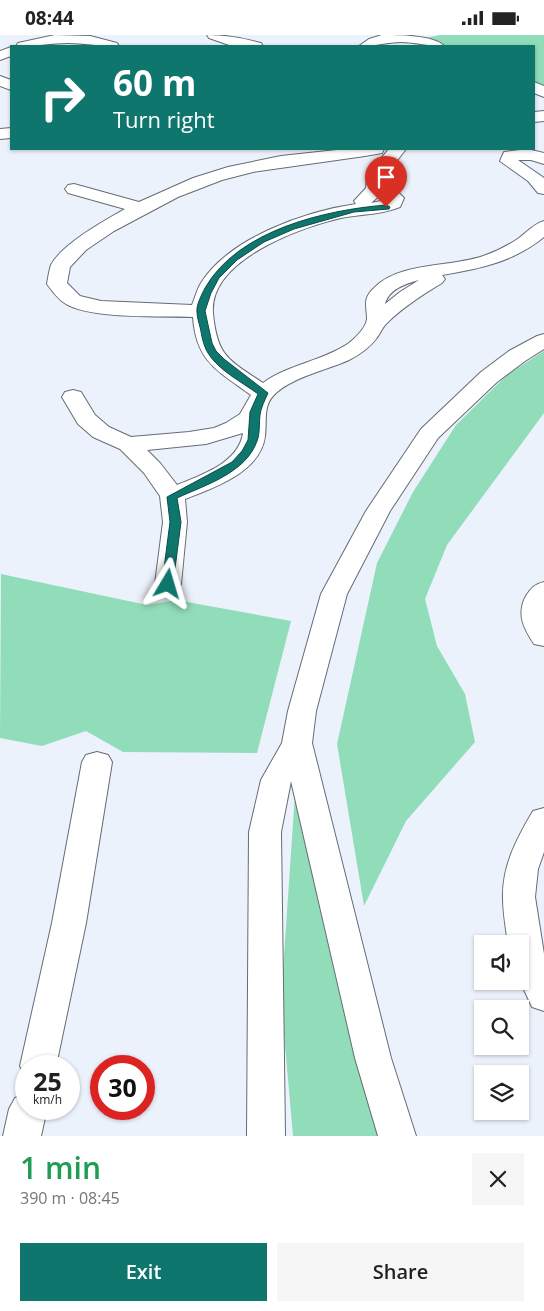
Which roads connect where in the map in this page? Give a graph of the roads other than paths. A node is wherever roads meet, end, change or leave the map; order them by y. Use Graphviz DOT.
graph roads {
  1 [pos="440,35"];
  2 [pos="85,36"];
  3 [pos="207,36"];
  4 [pos="415,40"];
  5 [pos="28,45"];
  6 [pos="110,45"];
  7 [pos="227,45"];
  8 [pos="248,45"];
  9 [pos="368,45"];
  10 [pos="433,45"];
  11 [pos="369,150"];
  12 [pos="397,150"];
  13 [pos="333,155"];
  14 [pos="544,159"];
  15 [pos="375,182"];
  16 [pos="74,189"];
  17 [pos="544,189"];
  18 [pos="136,207"];
  19 [pos="544,227"];
  20 [pos="201,311"];
  21 [pos="544,340"];
  22 [pos="73,397"];
  23 [pos="259,403"];
  24 [pos="128,444"];
  25 [pos="172,497"];
  26 [pos="168,584"];
  27 [pos="544,590"];
  28 [pos="544,638"];
  29 [pos="297,743"];
  30 [pos="97,762"];
  31 [pos="544,819"];
  32 [pos="535,950"];
  33 [pos="544,997"];
  34 [pos="40,1055"];
  35 [pos="26,1120"];
  36 [pos="22,1136"];
  37 [pos="266,1136"];
  38 [pos="397,1136"];
  1 -- 4 [label="street"];
  2 -- 5 [label="street"];
  2 -- 6 [label="street"];
  3 -- 7 [label="street"];
  3 -- 8 [label="street"];
  4 -- 9 [label="street"];
  4 -- 10 [label="street"];
  11 -- 13 [label="street"];
  12 -- 15 [label="street"];
  13 -- 15 [label="street"];
  13 -- 18 [label="street"];
  14 -- 17 [label="street"];
  15 -- 20 [label="street"];
  16 -- 18 [label="street"];
  18 -- 20 [label="street"];
  19 -- 23 [label="street"];
  20 -- 23 [label="street"];
  21 -- 29 [label="street"];
  22 -- 24 [label="street"];
  23 -- 24 [label="street"];
  23 -- 25 [label="street"];
  24 -- 25 [label="street"];
  25 -- 26 [label="street"];
  27 -- 28 [label="street"];
  29 -- 37 [label="street"];
  29 -- 38 [label="street"];
  30 -- 34 [label="street"];
  31 -- 32 [label="street"];
  32 -- 33 [label="street"];
  35 -- 36 [label="street"];
}
